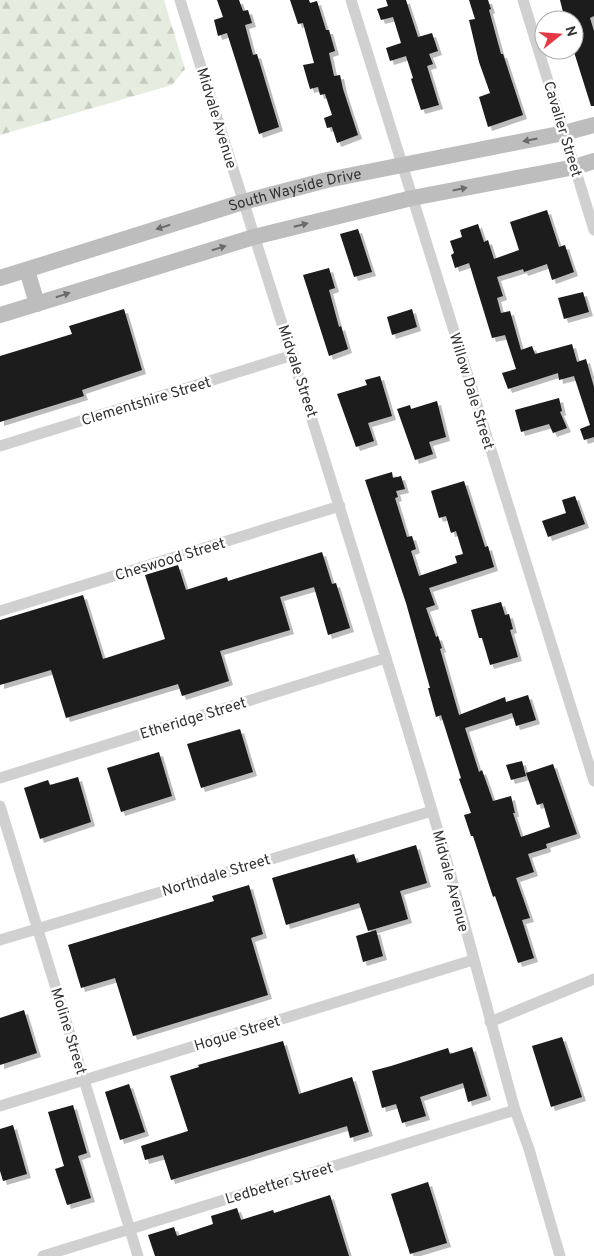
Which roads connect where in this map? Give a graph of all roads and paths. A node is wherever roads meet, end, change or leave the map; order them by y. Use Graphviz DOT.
graph roads {
  1 [pos="180,0"];
  2 [pos="351,0"];
  3 [pos="523,0"];
  4 [pos="594,125"];
  5 [pos="564,133"];
  6 [pos="594,161"];
  7 [pos="402,166"];
  8 [pos="575,167"];
  9 [pos="412,198"];
  10 [pos="243,202"];
  11 [pos="594,230"];
  12 [pos="254,237"];
  13 [pos="27,270"];
  14 [pos="0,278"];
  15 [pos="37,304"];
  16 [pos="0,315"];
  17 [pos="293,355"];
  18 [pos="0,446"];
  19 [pos="340,506"];
  20 [pos="0,611"];
  21 [pos="386,658"];
  22 [pos="0,778"];
  23 [pos="594,781"];
  24 [pos="0,806"];
  25 [pos="432,811"];
  26 [pos="38,928"];
  27 [pos="0,940"];
  28 [pos="473,960"];
  29 [pos="594,979"];
  30 [pos="490,1022"];
  31 [pos="84,1081"];
  32 [pos="0,1106"];
  33 [pos="515,1110"];
  34 [pos="130,1229"];
  35 [pos="43,1256"];
  36 [pos="138,1256"];
  37 [pos="560,1256"];
  1 -- 10 [label="street, Midvale Avenue"];
  2 -- 7 [label="street, Willow Dale Street"];
  3 -- 5 [label="street, Cavalier Street"];
  4 -- 5 [label="main road, South Wayside Drive"];
  5 -- 7 [label="main road, South Wayside Drive, one-way"];
  5 -- 8 [label="street, Cavalier Street"];
  6 -- 8 [label="main road"];
  7 -- 9 [label="street, Willow Dale Street"];
  7 -- 10 [label="main road, South Wayside Drive"];
  9 -- 8 [label="main road, one-way"];
  8 -- 11 [label="street, Cavalier Street"];
  12 -- 9 [label="main road, one-way"];
  9 -- 23 [label="street, Willow Dale Street"];
  10 -- 12 [label="street, Midvale Avenue"];
  10 -- 13 [label="main road, South Wayside Drive, one-way"];
  15 -- 12 [label="main road, one-way"];
  12 -- 17 [label="street, Midvale Street"];
  13 -- 14 [label="main road, South Wayside Drive"];
  13 -- 15 [label="main road"];
  15 -- 16 [label="main road"];
  17 -- 18 [label="street, Clementshire Street"];
  17 -- 19 [label="street, Midvale Street"];
  19 -- 20 [label="street, Cheswood Street"];
  19 -- 21 [label="street, Midvale Avenue"];
  21 -- 22 [label="street, Etheridge Street"];
  21 -- 25 [label="street, Midvale Avenue"];
  24 -- 26 [label="street, Moline Street"];
  25 -- 26 [label="street, Northdale Street"];
  25 -- 28 [label="street, Midvale Avenue"];
  26 -- 27 [label="street, Northdale Street"];
  26 -- 31 [label="street, Moline Street"];
  28 -- 30 [label="street, Midvale Avenue"];
  28 -- 31 [label="street, Hogue Street"];
  29 -- 30 [label="street"];
  30 -- 33 [label="street, Midvale Avenue"];
  31 -- 32 [label="street, Hogue Street"];
  31 -- 34 [label="street, Moline Street"];
  33 -- 34 [label="street, Ledbetter Street"];
  33 -- 37 [label="street, Midvale Avenue"];
  34 -- 35 [label="street, Ledbetter Street"];
  34 -- 36 [label="street, Moline Street"];
}
